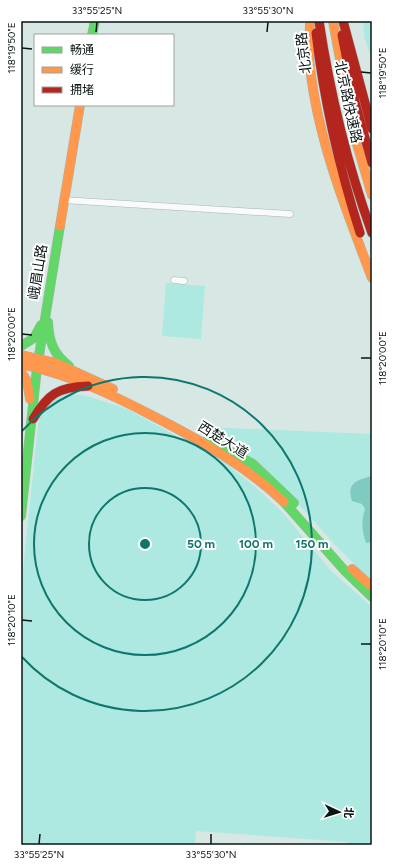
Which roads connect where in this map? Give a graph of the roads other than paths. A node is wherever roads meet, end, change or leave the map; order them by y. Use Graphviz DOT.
graph roads {
  1 [pos="95,21"];
  2 [pos="310,21"];
  3 [pos="315,21"];
  4 [pos="319,21"];
  5 [pos="333,21"];
  6 [pos="342,21"];
  7 [pos="92,34"];
  8 [pos="80,106"];
  9 [pos="372,129"];
  10 [pos="372,163"];
  11 [pos="372,195"];
  12 [pos="63,200"];
  13 [pos="290,214"];
  14 [pos="372,233"];
  15 [pos="372,266"];
  16 [pos="372,278"];
  17 [pos="174,280"];
  18 [pos="184,281"];
  19 [pos="47,309"];
  20 [pos="21,346"];
  21 [pos="21,355"];
  22 [pos="38,363"];
  23 [pos="21,364"];
  24 [pos="21,372"];
  25 [pos="82,374"];
  26 [pos="88,386"];
  27 [pos="31,422"];
  28 [pos="21,516"];
  29 [pos="372,587"];
  30 [pos="372,597"];
  1 -- 7 [label="main road"];
  2 -- 16 [label="main road"];
  3 -- 15 [label="main road, 北京路"];
  4 -- 14 [label="main road, 北京路快速路"];
  5 -- 11 [label="main road, 北京路快速路"];
  6 -- 9 [label="main road"];
  6 -- 10 [label="main road"];
  8 -- 12 [label="main road, 峨眉山路"];
  12 -- 13 [label="street"];
  12 -- 19 [label="main road, 峨眉山路"];
  17 -- 18 [label="street"];
  19 -- 20 [label="main road"];
  19 -- 22 [label="main road, 峨眉山路"];
  19 -- 25 [label="main road"];
  21 -- 22 [label="main road, 西楚大道"];
  22 -- 23 [label="main road, 西楚大道"];
  22 -- 25 [label="main road, 西楚大道"];
  22 -- 26 [label="main road, 西楚大道"];
  22 -- 27 [label="main road, 峨眉山路"];
  24 -- 27 [label="main road"];
  25 -- 29 [label="main road, 西楚大道"];
  26 -- 27 [label="main road"];
  26 -- 30 [label="main road, 西楚大道"];
  27 -- 28 [label="main road, 峨眉山路"];
}
